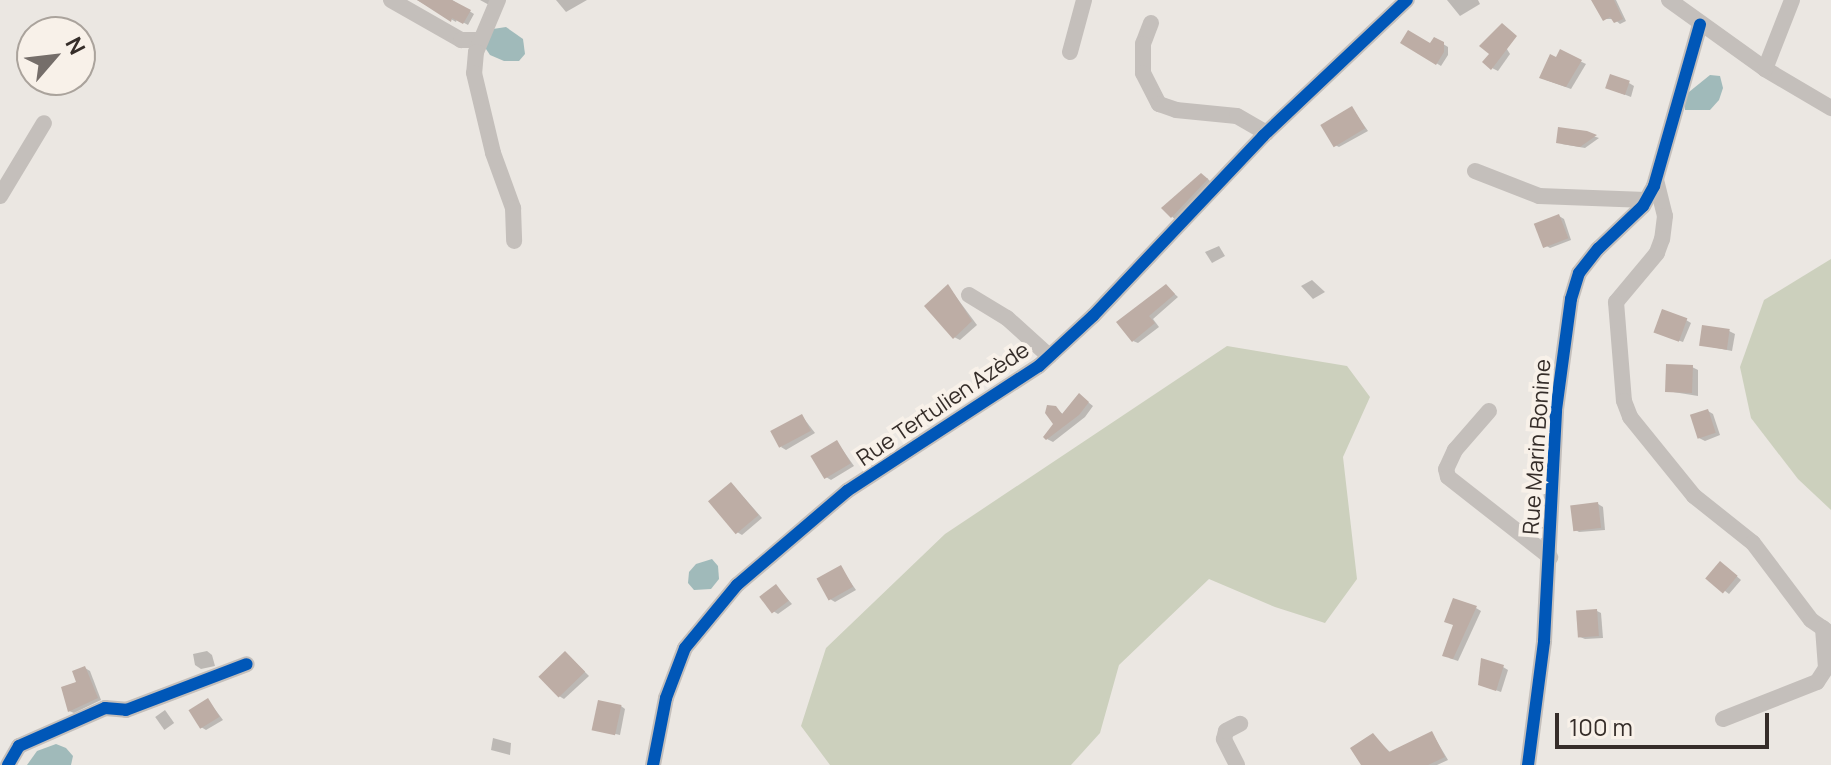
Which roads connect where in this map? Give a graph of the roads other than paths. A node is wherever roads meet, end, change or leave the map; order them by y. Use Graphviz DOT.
graph roads {
  1 [pos="391,0"];
  2 [pos="498,0"];
  3 [pos="1084,0"];
  4 [pos="1407,0"];
  5 [pos="1669,0"];
  6 [pos="1792,0"];
  7 [pos="1151,23"];
  8 [pos="1700,24"];
  9 [pos="480,40"];
  10 [pos="1070,52"];
  11 [pos="1765,69"];
  12 [pos="1831,108"];
  13 [pos="44,123"];
  14 [pos="1266,133"];
  15 [pos="1475,171"];
  16 [pos="1656,180"];
  17 [pos="0,196"];
  18 [pos="1646,200"];
  19 [pos="514,241"];
  20 [pos="969,295"];
  21 [pos="1049,356"];
  22 [pos="1489,411"];
  23 [pos="1550,557"];
  24 [pos="1827,631"];
  25 [pos="247,664"];
  26 [pos="1723,719"];
  27 [pos="1240,724"];
  28 [pos="8,765"];
  29 [pos="653,765"];
  30 [pos="1237,765"];
  31 [pos="1528,765"];
  1 -- 9 [label="street"];
  2 -- 9 [label="street"];
  3 -- 10 [label="street"];
  4 -- 14 [label="street, Rue Tertulien Azède"];
  5 -- 8 [label="street"];
  6 -- 11 [label="street"];
  7 -- 14 [label="street"];
  8 -- 11 [label="street"];
  8 -- 16 [label="street, Rue Marin Bonine"];
  9 -- 19 [label="street"];
  11 -- 12 [label="street"];
  13 -- 17 [label="street"];
  14 -- 21 [label="street, Rue Tertulien Azède"];
  15 -- 18 [label="street"];
  16 -- 18 [label="street, Rue Marin Bonine"];
  16 -- 24 [label="street"];
  18 -- 23 [label="street, Rue Marin Bonine"];
  20 -- 21 [label="street"];
  21 -- 29 [label="street, Rue Tertulien Azède"];
  22 -- 23 [label="street"];
  23 -- 31 [label="street, Rue Marin Bonine"];
  24 -- 26 [label="street"];
  25 -- 28 [label="street"];
  27 -- 30 [label="street"];
}
